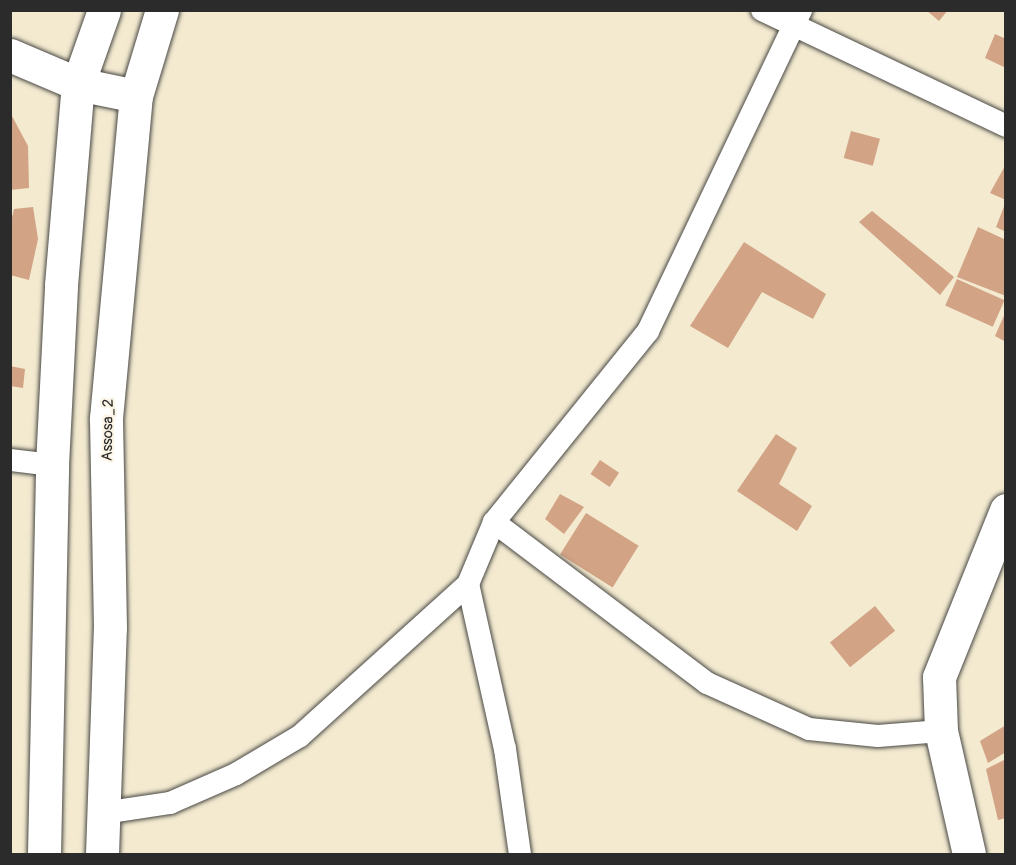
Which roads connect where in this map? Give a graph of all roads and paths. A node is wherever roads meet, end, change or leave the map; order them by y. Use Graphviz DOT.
graph roads {
  1 [pos="104,10"];
  2 [pos="162,10"];
  3 [pos="762,10"];
  4 [pos="798,18"];
  5 [pos="10,55"];
  6 [pos="78,84"];
  7 [pos="136,96"];
  8 [pos="1005,126"];
  9 [pos="10,460"];
  10 [pos="52,465"];
  11 [pos="1005,510"];
  12 [pos="494,522"];
  13 [pos="468,584"];
  14 [pos="941,731"];
  15 [pos="103,813"];
  16 [pos="44,855"];
  17 [pos="102,855"];
  18 [pos="520,855"];
  19 [pos="969,855"];
  1 -- 6 [label="street"];
  2 -- 7 [label="street, Assosa_2"];
  3 -- 4 [label="street"];
  4 -- 8 [label="street"];
  4 -- 12 [label="street"];
  5 -- 6 [label="street"];
  6 -- 7 [label="street"];
  6 -- 10 [label="street"];
  7 -- 15 [label="street, Assosa_2"];
  9 -- 10 [label="street"];
  10 -- 16 [label="street"];
  11 -- 14 [label="street"];
  12 -- 13 [label="street"];
  12 -- 14 [label="street"];
  13 -- 15 [label="street"];
  13 -- 18 [label="street"];
  14 -- 19 [label="street"];
  15 -- 17 [label="street, Assosa_2"];
}
